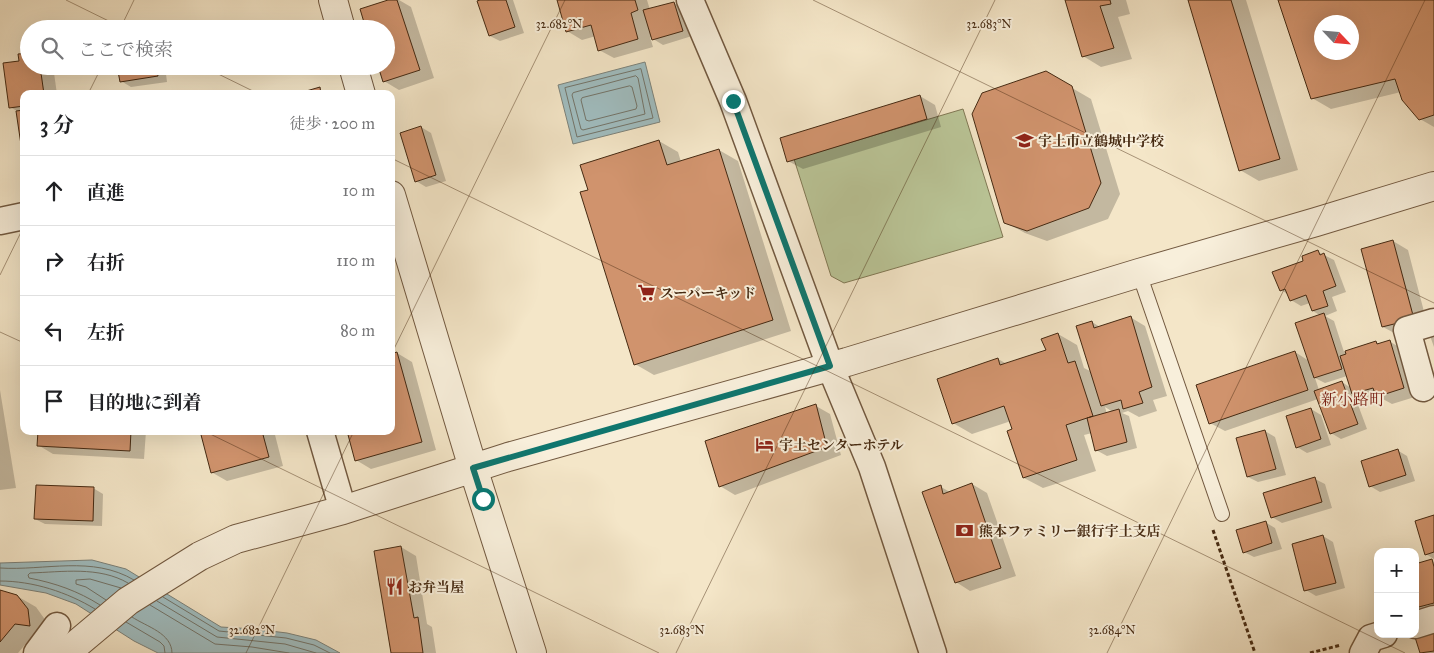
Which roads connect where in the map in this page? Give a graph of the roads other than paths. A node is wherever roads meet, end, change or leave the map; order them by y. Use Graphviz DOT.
graph roads {
  1 [pos="333,0"];
  2 [pos="690,0"];
  3 [pos="339,20"];
  4 [pos="355,75"];
  5 [pos="360,90"];
  6 [pos="1434,186"];
  7 [pos="395,208"];
  8 [pos="20,217"];
  9 [pos="0,221"];
  10 [pos="1139,273"];
  11 [pos="1434,322"];
  12 [pos="830,366"];
  13 [pos="1423,388"];
  14 [pos="321,435"];
  15 [pos="473,468"];
  16 [pos="343,510"];
  17 [pos="1222,514"];
  18 [pos="1434,619"];
  19 [pos="1419,624"];
  20 [pos="57,626"];
  21 [pos="1374,637"];
  22 [pos="37,653"];
  23 [pos="66,653"];
  24 [pos="532,653"];
  25 [pos="933,653"];
  26 [pos="1363,653"];
  1 -- 3 [label="street"];
  2 -- 12 [label="street"];
  4 -- 5 [label="street"];
  6 -- 10 [label="street"];
  7 -- 15 [label="street"];
  8 -- 9 [label="street"];
  10 -- 12 [label="street"];
  10 -- 17 [label="lane"];
  11 -- 13 [label="street"];
  12 -- 15 [label="street"];
  12 -- 25 [label="street"];
  14 -- 16 [label="street"];
  15 -- 16 [label="street"];
  15 -- 24 [label="street"];
  16 -- 23 [label="street"];
  18 -- 19 [label="street"];
  20 -- 22 [label="street"];
  21 -- 26 [label="street"];
}
